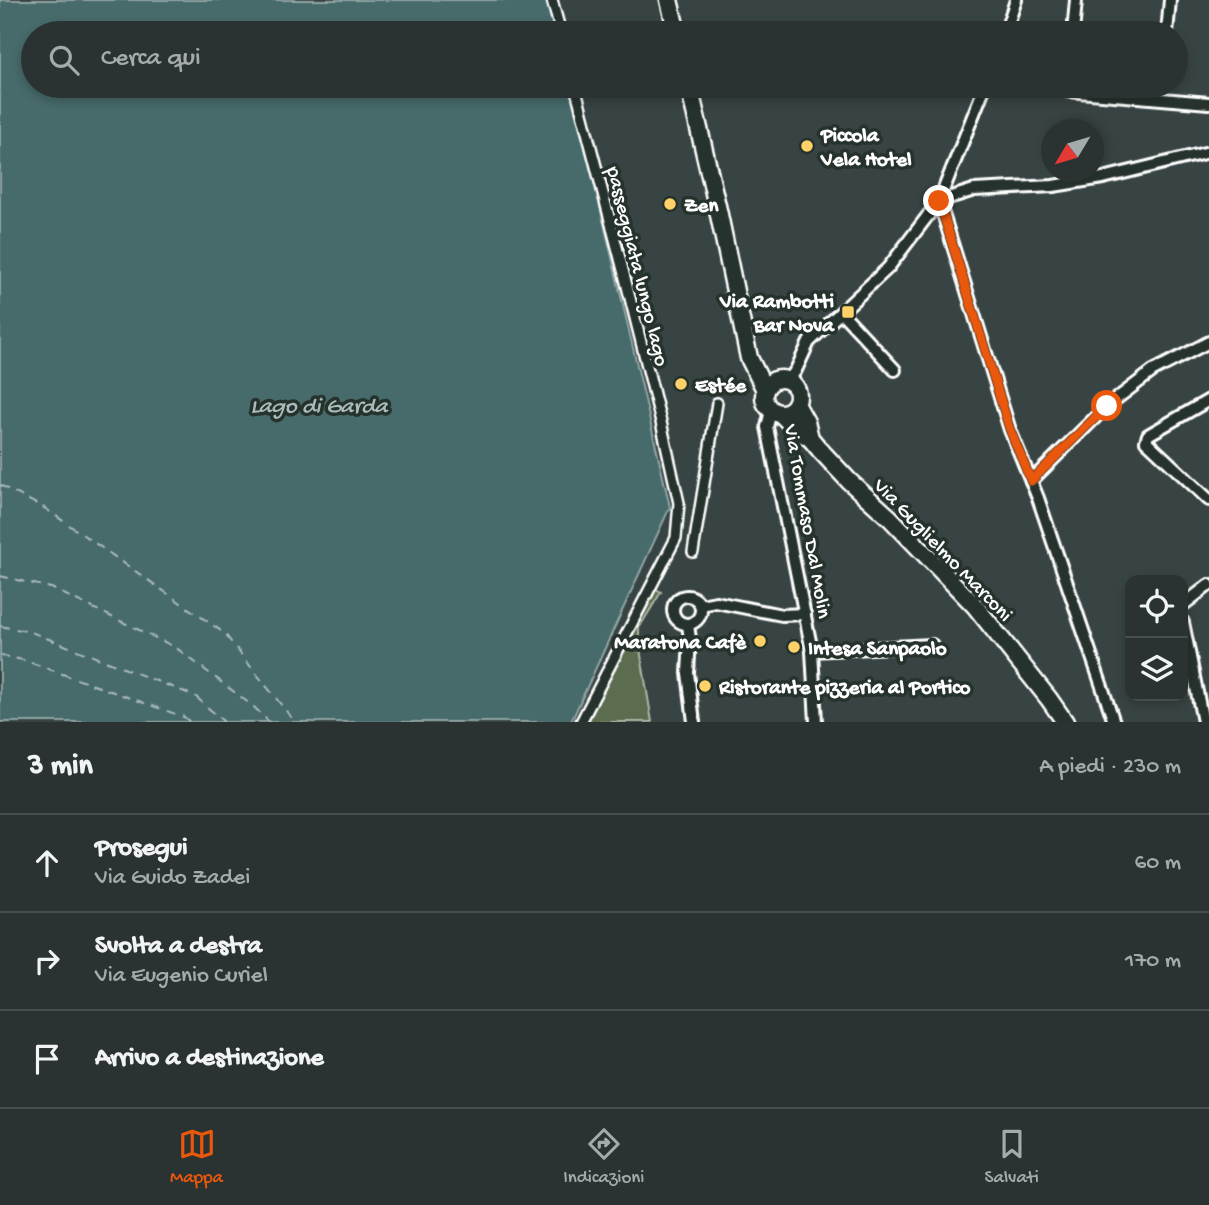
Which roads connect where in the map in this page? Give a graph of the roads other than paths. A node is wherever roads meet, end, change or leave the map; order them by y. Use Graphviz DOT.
graph roads {
  1 [pos="552,0"];
  2 [pos="669,0"];
  3 [pos="1016,0"];
  4 [pos="1076,0"];
  5 [pos="1170,0"];
  6 [pos="558,21"];
  7 [pos="674,21"];
  8 [pos="1009,21"];
  9 [pos="1074,21"];
  10 [pos="1168,21"];
  11 [pos="578,98"];
  12 [pos="692,98"];
  13 [pos="980,98"];
  14 [pos="1152,98"];
  15 [pos="1161,99"];
  16 [pos="1209,103"];
  17 [pos="1209,152"];
  18 [pos="939,201"];
  19 [pos="841,312"];
  20 [pos="1209,342"];
  21 [pos="895,370"];
  22 [pos="776,383"];
  23 [pos="1209,400"];
  24 [pos="718,403"];
  25 [pos="796,404"];
  26 [pos="776,412"];
  27 [pos="810,438"];
  28 [pos="1031,481"];
  29 [pos="1209,500"];
  30 [pos="676,538"];
  31 [pos="695,541"];
  32 [pos="693,552"];
  33 [pos="1204,588"];
  34 [pos="1188,601"];
  35 [pos="701,605"];
  36 [pos="805,614"];
  37 [pos="688,625"];
  38 [pos="1186,638"];
  39 [pos="932,645"];
  40 [pos="812,651"];
  41 [pos="581,722"];
  42 [pos="694,722"];
  43 [pos="816,722"];
  44 [pos="1065,722"];
  45 [pos="1114,722"];
  46 [pos="1203,722"];
  1 -- 6 [label="street"];
  2 -- 7 [label="main road"];
  3 -- 8 [label="street"];
  4 -- 9 [label="street"];
  5 -- 10 [label="street"];
  11 -- 30 [label="street, passeggiata lungo lago"];
  12 -- 22 [label="main road"];
  13 -- 18 [label="street"];
  14 -- 15 [label="street"];
  15 -- 16 [label="street"];
  17 -- 18 [label="street"];
  18 -- 19 [label="street"];
  18 -- 28 [label="street"];
  19 -- 21 [label="street"];
  19 -- 22 [label="street"];
  20 -- 28 [label="street"];
  22 -- 25 [label="main road"];
  22 -- 26 [label="main road"];
  23 -- 29 [label="street"];
  24 -- 31 [label="street"];
  25 -- 26 [label="main road"];
  25 -- 27 [label="main road, Via Guglielmo Marconi"];
  26 -- 27 [label="main road"];
  26 -- 36 [label="street, Via Tommaso Dal Molin"];
  27 -- 44 [label="main road, Via Guglielmo Marconi"];
  28 -- 45 [label="street"];
  30 -- 31 [label="street"];
  30 -- 41 [label="street"];
  31 -- 32 [label="street"];
  33 -- 34 [label="street"];
  35 -- 36 [label="street"];
  35 -- 37 [label="street"];
  35 -- 37 [label="street"];
  36 -- 40 [label="street, Via Tommaso Dal Molin"];
  37 -- 42 [label="street"];
  38 -- 46 [label="street"];
  39 -- 40 [label="street"];
  40 -- 43 [label="street, Via Tommaso Dal Molin"];
}
